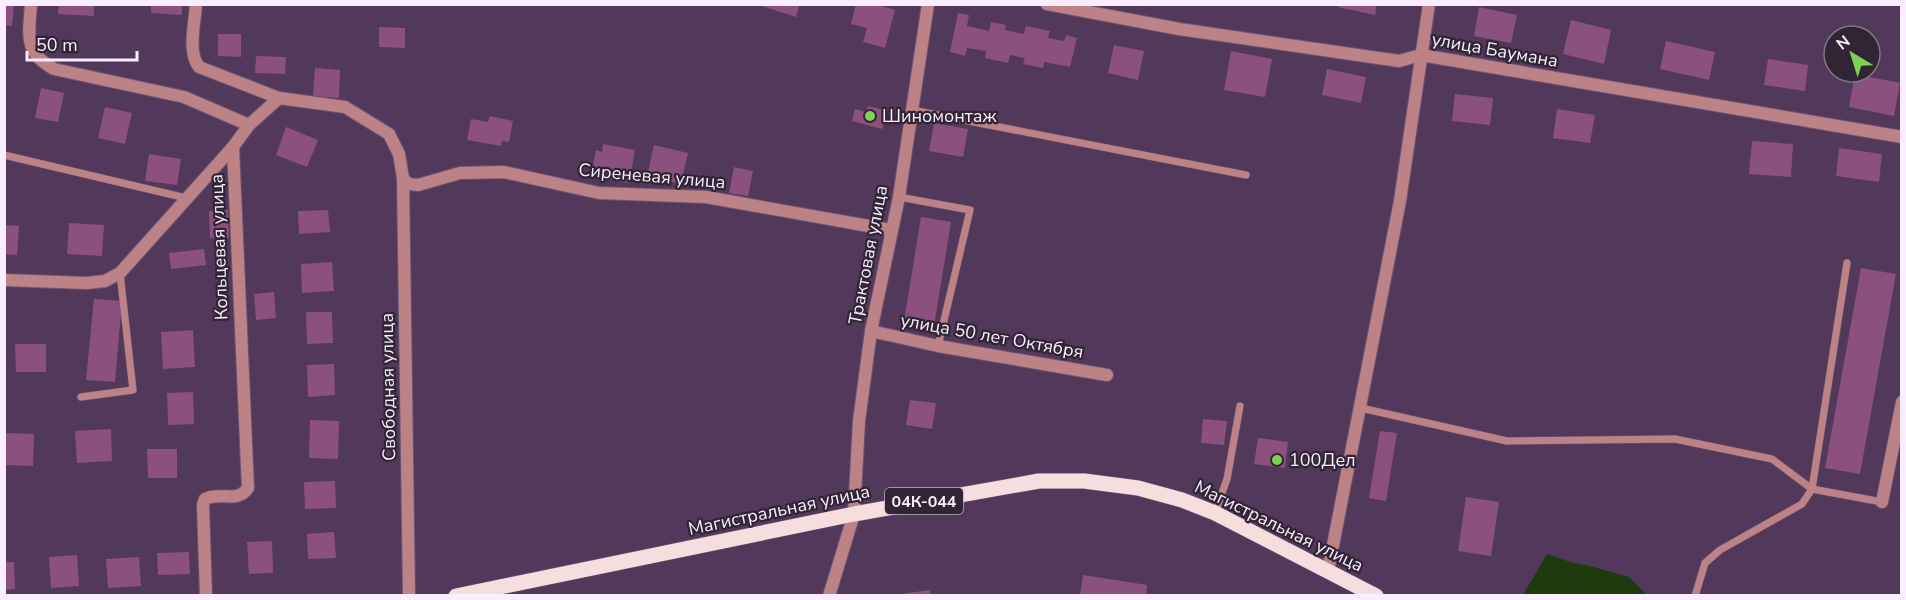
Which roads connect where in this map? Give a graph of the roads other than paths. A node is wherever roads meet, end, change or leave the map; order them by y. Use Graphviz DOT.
graph roads {
  1 [pos="31,4"];
  2 [pos="196,4"];
  3 [pos="928,4"];
  4 [pos="1047,4"];
  5 [pos="1429,4"];
  6 [pos="1421,55"];
  7 [pos="279,98"];
  8 [pos="912,110"];
  9 [pos="249,125"];
  10 [pos="1902,137"];
  11 [pos="233,147"];
  12 [pos="4,155"];
  13 [pos="1246,175"];
  14 [pos="403,178"];
  15 [pos="899,197"];
  16 [pos="186,198"];
  17 [pos="891,230"];
  18 [pos="1847,263"];
  19 [pos="120,273"];
  20 [pos="4,280"];
  21 [pos="871,331"];
  22 [pos="938,346"];
  23 [pos="1107,375"];
  24 [pos="81,397"];
  25 [pos="1902,402"];
  26 [pos="1240,406"];
  27 [pos="1361,408"];
  28 [pos="1812,489"];
  29 [pos="1882,502"];
  30 [pos="1215,513"];
  31 [pos="854,514"];
  32 [pos="1328,571"];
  33 [pos="206,596"];
  34 [pos="409,596"];
  35 [pos="456,596"];
  36 [pos="829,596"];
  37 [pos="1376,596"];
  38 [pos="1695,596"];
  1 -- 9 [label="street"];
  2 -- 7 [label="street"];
  3 -- 8 [label="street, Трактовая улица"];
  4 -- 6 [label="street, улица Баумана"];
  5 -- 6 [label="street"];
  6 -- 10 [label="street, улица Баумана"];
  6 -- 27 [label="street"];
  7 -- 9 [label="street"];
  7 -- 14 [label="street"];
  8 -- 13 [label="lane"];
  8 -- 15 [label="street, Трактовая улица"];
  9 -- 11 [label="street"];
  11 -- 16 [label="street, Кольцевая улица"];
  11 -- 33 [label="street, Кольцевая улица"];
  12 -- 16 [label="lane"];
  14 -- 17 [label="street, Сиреневая улица"];
  14 -- 34 [label="street, Свободная улица"];
  15 -- 17 [label="street, Трактовая улица"];
  15 -- 22 [label="lane"];
  16 -- 19 [label="street, Кольцевая улица"];
  17 -- 21 [label="street, Трактовая улица"];
  18 -- 28 [label="lane"];
  19 -- 20 [label="street, Кольцевая улица"];
  19 -- 24 [label="lane"];
  21 -- 22 [label="street, улица 50 лет Октября"];
  21 -- 31 [label="street, Трактовая улица"];
  22 -- 23 [label="street, улица 50 лет Октября"];
  25 -- 29 [label="street"];
  26 -- 30 [label="lane"];
  27 -- 28 [label="lane"];
  27 -- 32 [label="street"];
  28 -- 29 [label="lane"];
  28 -- 38 [label="lane"];
  30 -- 31 [label="main road, Магистральная улица / 04К-044"];
  30 -- 32 [label="main road, Магистральная улица / 04К-044"];
  31 -- 35 [label="main road, Магистральная улица / 04К-044"];
  31 -- 36 [label="street, Трактовая улица"];
  32 -- 37 [label="main road, Магистральная улица / 04К-044"];
}
